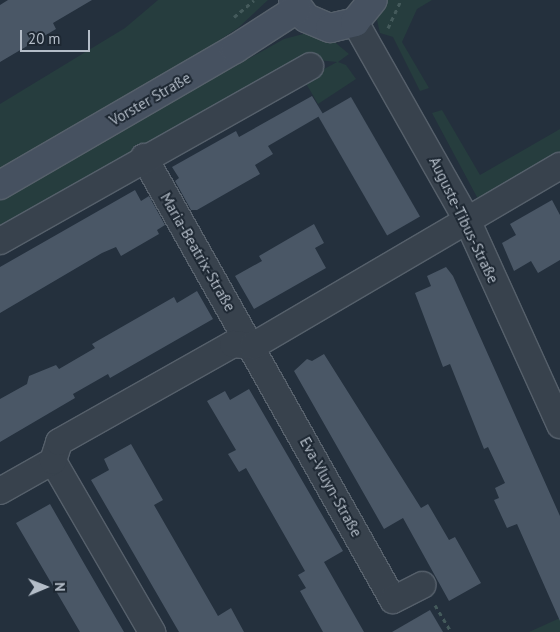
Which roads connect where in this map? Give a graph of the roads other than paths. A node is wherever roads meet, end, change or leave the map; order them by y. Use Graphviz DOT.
graph roads {
  1 [pos="373,0"];
  2 [pos="295,4"];
  3 [pos="355,22"];
  4 [pos="310,66"];
  5 [pos="144,157"];
  6 [pos="560,166"];
  7 [pos="0,185"];
  8 [pos="468,222"];
  9 [pos="0,240"];
  10 [pos="253,346"];
  11 [pos="559,420"];
  12 [pos="52,461"];
  13 [pos="0,491"];
  14 [pos="422,585"];
  15 [pos="152,632"];
  1 -- 3 [label="main road"];
  2 -- 3 [label="main road, Vorster Straße"];
  2 -- 7 [label="main road, Vorster Straße"];
  3 -- 8 [label="street, Auguste-Tibus-Straße"];
  4 -- 5 [label="street"];
  5 -- 9 [label="street"];
  5 -- 10 [label="street, Maria-Beatrix-Straße"];
  6 -- 8 [label="street"];
  8 -- 10 [label="street"];
  8 -- 11 [label="street, Auguste-Tibus-Straße"];
  10 -- 12 [label="street"];
  10 -- 14 [label="street, Eva-Vluyn-Straße"];
  12 -- 13 [label="street"];
  12 -- 15 [label="street"];
}
